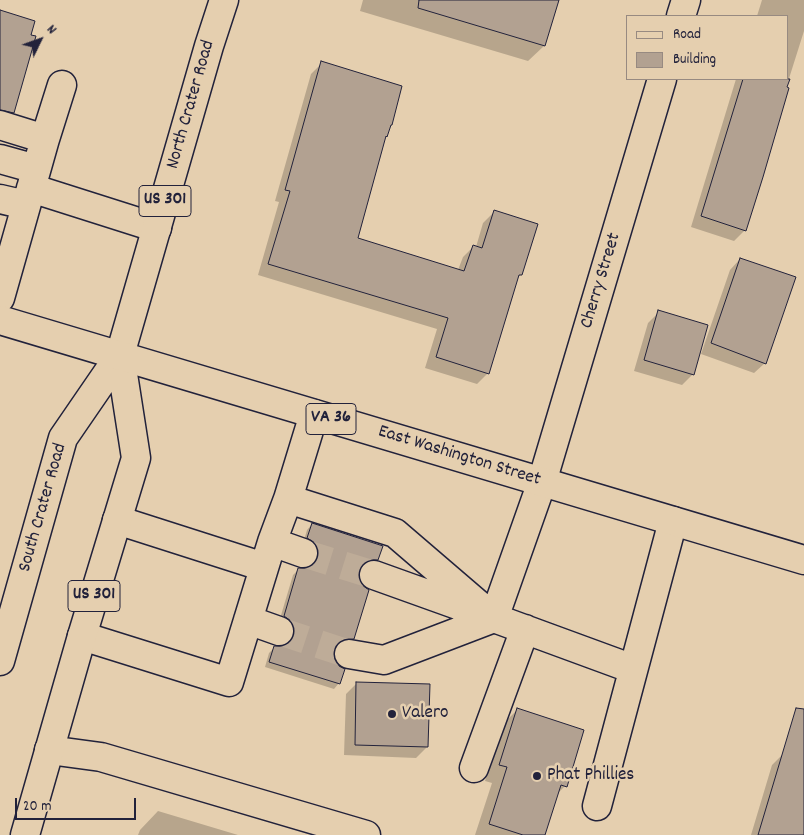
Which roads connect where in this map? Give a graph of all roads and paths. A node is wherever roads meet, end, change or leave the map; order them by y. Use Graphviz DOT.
graph roads {
  1 [pos="224,0"];
  2 [pos="686,0"];
  3 [pos="681,15"];
  4 [pos="662,80"];
  5 [pos="62,85"];
  6 [pos="0,125"];
  7 [pos="45,139"];
  8 [pos="0,159"];
  9 [pos="31,188"];
  10 [pos="0,199"];
  11 [pos="157,228"];
  12 [pos="9,234"];
  13 [pos="0,298"];
  14 [pos="0,320"];
  15 [pos="120,355"];
  16 [pos="314,414"];
  17 [pos="542,482"];
  18 [pos="288,499"];
  19 [pos="117,520"];
  20 [pos="673,521"];
  21 [pos="272,542"];
  22 [pos="303,553"];
  23 [pos="804,560"];
  24 [pos="264,568"];
  25 [pos="374,575"];
  26 [pos="494,618"];
  27 [pos="248,620"];
  28 [pos="525,629"];
  29 [pos="279,631"];
  30 [pos="82,636"];
  31 [pos="350,654"];
  32 [pos="0,661"];
  33 [pos="633,669"];
  34 [pos="49,750"];
  35 [pos="474,768"];
  36 [pos="598,806"];
  37 [pos="25,835"];
  38 [pos="366,835"];
  1 -- 11 [label="main road, North Crater Road / US 301"];
  2 -- 3 [label="main road"];
  4 -- 17 [label="main road, Cherry Street"];
  5 -- 7 [label="main road"];
  6 -- 7 [label="main road"];
  7 -- 9 [label="main road"];
  8 -- 9 [label="main road"];
  9 -- 10 [label="main road"];
  9 -- 11 [label="main road"];
  9 -- 12 [label="main road"];
  11 -- 15 [label="main road, North Crater Road / US 301"];
  12 -- 13 [label="main road"];
  14 -- 15 [label="main road, East Washington Street"];
  15 -- 16 [label="main road, East Washington Street / VA 36"];
  15 -- 19 [label="main road, US 301"];
  15 -- 32 [label="main road, South Crater Road / US 301"];
  16 -- 17 [label="main road, East Washington Street / VA 36"];
  16 -- 18 [label="main road"];
  17 -- 20 [label="main road, East Washington Street / VA 36"];
  17 -- 26 [label="main road, Cherry Street"];
  18 -- 21 [label="main road"];
  18 -- 26 [label="main road"];
  19 -- 24 [label="main road"];
  19 -- 30 [label="main road, US 301"];
  20 -- 23 [label="main road, East Washington Street / VA 36"];
  20 -- 33 [label="main road"];
  21 -- 22 [label="main road"];
  21 -- 24 [label="main road"];
  24 -- 27 [label="main road"];
  25 -- 26 [label="main road"];
  26 -- 28 [label="main road"];
  26 -- 31 [label="main road"];
  27 -- 29 [label="main road"];
  27 -- 30 [label="main road"];
  28 -- 33 [label="main road"];
  28 -- 35 [label="main road"];
  30 -- 34 [label="main road, US 301"];
  33 -- 36 [label="main road"];
  34 -- 37 [label="main road, US 301"];
  34 -- 38 [label="main road"];
}
